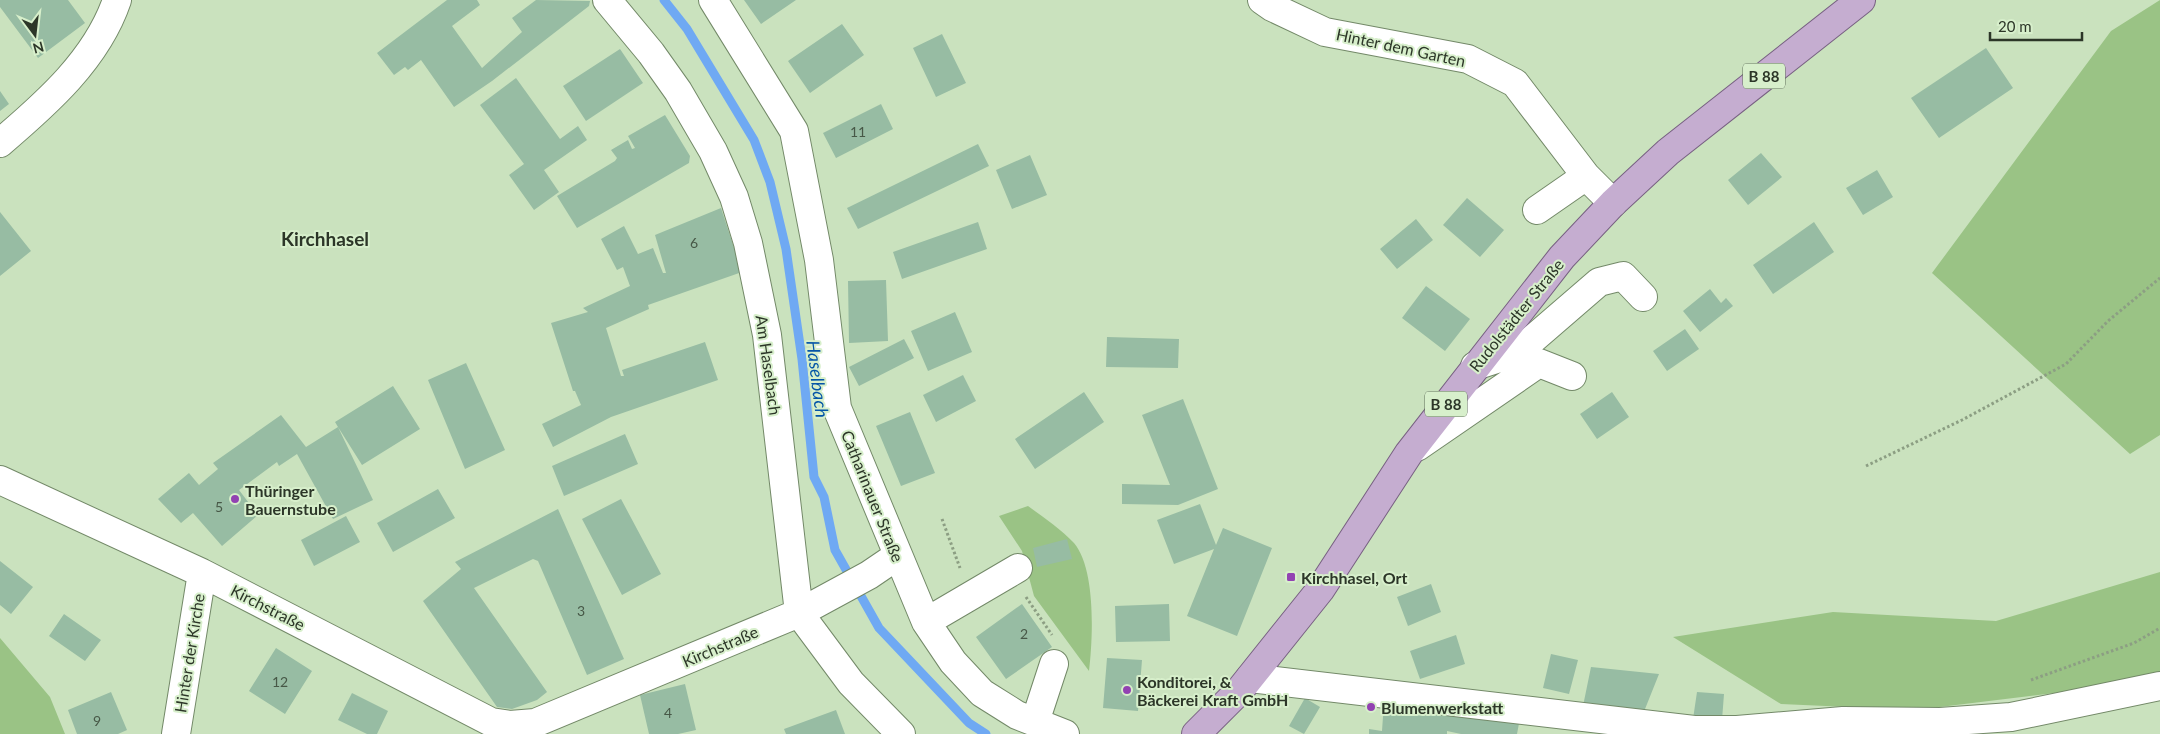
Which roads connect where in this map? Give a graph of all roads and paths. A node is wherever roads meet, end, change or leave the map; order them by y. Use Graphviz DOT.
graph roads {
  1 [pos="117,0"];
  2 [pos="607,0"];
  3 [pos="713,0"];
  4 [pos="1262,0"];
  5 [pos="1861,0"];
  6 [pos="0,143"];
  7 [pos="1586,176"];
  8 [pos="1613,204"];
  9 [pos="1537,210"];
  10 [pos="2160,278"];
  11 [pos="1643,297"];
  12 [pos="1475,366"];
  13 [pos="1572,376"];
  14 [pos="1408,453"];
  15 [pos="1866,466"];
  16 [pos="0,480"];
  17 [pos="942,519"];
  18 [pos="897,556"];
  19 [pos="1018,568"];
  20 [pos="202,573"];
  21 [pos="970,595"];
  22 [pos="799,613"];
  23 [pos="926,622"];
  24 [pos="2160,628"];
  25 [pos="1054,664"];
  26 [pos="1250,678"];
  27 [pos="2029,681"];
  28 [pos="2160,686"];
  29 [pos="1035,722"];
  30 [pos="531,728"];
  31 [pos="176,734"];
  32 [pos="901,734"];
  33 [pos="1065,734"];
  34 [pos="1196,734"];
  1 -- 6 [label="street"];
  2 -- 22 [label="street, Am Haselbach"];
  3 -- 18 [label="street, Catharinauer Straße"];
  4 -- 7 [label="street, Hinter dem Garten"];
  5 -- 8 [label="main road, Rudolstädter Straße / B 88"];
  7 -- 8 [label="street, Hinter dem Garten"];
  7 -- 9 [label="street"];
  8 -- 12 [label="main road, Rudolstädter Straße / B 88"];
  10 -- 15 [label="path"];
  11 -- 12 [label="street"];
  12 -- 14 [label="main road, Rudolstädter Straße / B 88"];
  13 -- 14 [label="street"];
  14 -- 26 [label="main road, Rudolstädter Straße / B 88"];
  16 -- 20 [label="street, Kirchstraße"];
  17 -- 21 [label="path"];
  18 -- 22 [label="street, Kirchstraße"];
  18 -- 23 [label="street, Catharinauer Straße"];
  19 -- 21 [label="street"];
  19 -- 25 [label="path"];
  20 -- 30 [label="street, Kirchstraße"];
  20 -- 31 [label="street, Hinter der Kirche"];
  21 -- 23 [label="street"];
  22 -- 30 [label="street, Kirchstraße"];
  22 -- 32 [label="street"];
  23 -- 29 [label="street, Catharinauer Straße"];
  24 -- 27 [label="path"];
  25 -- 29 [label="street"];
  26 -- 28 [label="street"];
  26 -- 34 [label="main road, Rudolstädter Straße / B 88"];
  29 -- 33 [label="street, Catharinauer Straße"];
}
